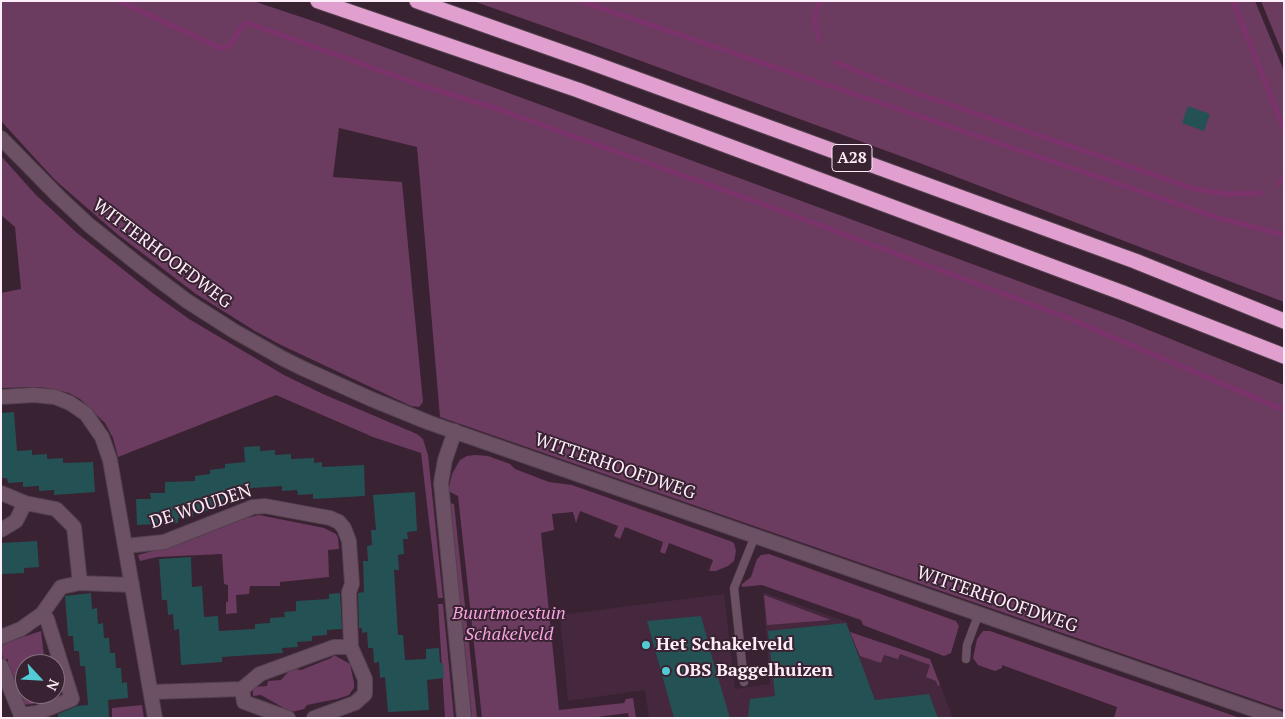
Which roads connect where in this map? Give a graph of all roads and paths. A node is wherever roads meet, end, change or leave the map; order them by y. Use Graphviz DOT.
graph roads {
  1 [pos="318,1"];
  2 [pos="417,1"];
  3 [pos="1,138"];
  4 [pos="1284,321"];
  5 [pos="1284,356"];
  6 [pos="1,397"];
  7 [pos="455,431"];
  8 [pos="1,494"];
  9 [pos="25,503"];
  10 [pos="1,530"];
  11 [pos="755,536"];
  12 [pos="125,546"];
  13 [pos="80,583"];
  14 [pos="132,585"];
  15 [pos="979,613"];
  16 [pos="42,614"];
  17 [pos="1,637"];
  18 [pos="351,647"];
  19 [pos="966,659"];
  20 [pos="1,666"];
  21 [pos="744,682"];
  22 [pos="242,689"];
  23 [pos="152,692"];
  24 [pos="155,718"];
  25 [pos="288,718"];
  26 [pos="314,718"];
  27 [pos="464,718"];
  28 [pos="1278,718"];
  1 -- 5 [label="highway, A28"];
  2 -- 4 [label="highway, A28"];
  3 -- 7 [label="street, WITTERHOOFDWEG"];
  6 -- 12 [label="street"];
  7 -- 11 [label="street, WITTERHOOFDWEG"];
  7 -- 27 [label="street"];
  8 -- 9 [label="street"];
  9 -- 10 [label="street"];
  9 -- 13 [label="street"];
  11 -- 15 [label="street, WITTERHOOFDWEG"];
  11 -- 21 [label="lane"];
  12 -- 14 [label="street"];
  12 -- 18 [label="street, DE WOUDEN"];
  13 -- 14 [label="street"];
  13 -- 16 [label="street"];
  14 -- 23 [label="street"];
  15 -- 19 [label="lane"];
  15 -- 28 [label="street, WITTERHOOFDWEG"];
  16 -- 17 [label="street"];
  16 -- 20 [label="street"];
  18 -- 22 [label="street"];
  18 -- 26 [label="street, DE WOUDEN"];
  22 -- 23 [label="street"];
  22 -- 25 [label="street"];
  23 -- 24 [label="street"];
}
